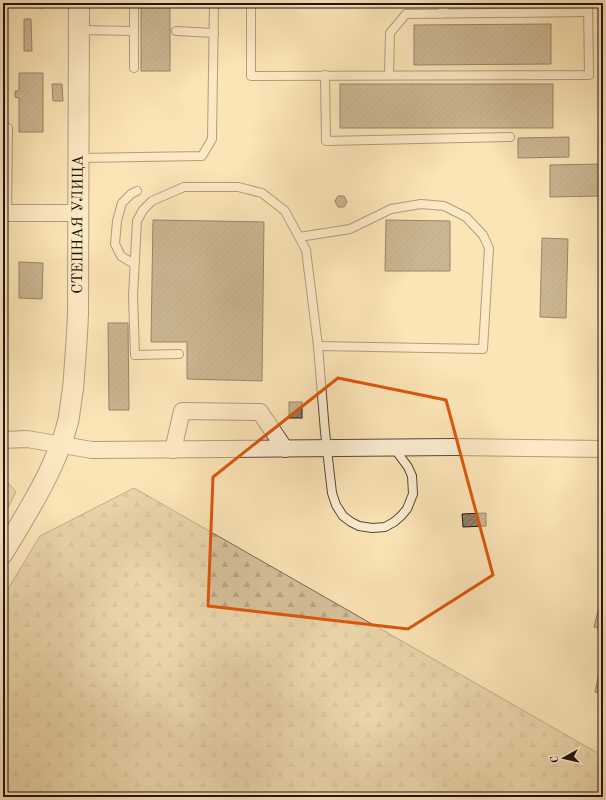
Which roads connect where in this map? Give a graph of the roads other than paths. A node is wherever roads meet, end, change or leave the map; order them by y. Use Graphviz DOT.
graph roads {
  1 [pos="79,3"];
  2 [pos="134,3"];
  3 [pos="214,3"];
  4 [pos="251,3"];
  5 [pos="447,3"];
  6 [pos="588,3"];
  7 [pos="588,12"];
  8 [pos="440,14"];
  9 [pos="79,30"];
  10 [pos="134,31"];
  11 [pos="176,31"];
  12 [pos="214,33"];
  13 [pos="134,68"];
  14 [pos="325,75"];
  15 [pos="389,75"];
  16 [pos="8,128"];
  17 [pos="510,137"];
  18 [pos="78,158"];
  19 [pos="137,191"];
  20 [pos="5,213"];
  21 [pos="78,213"];
  22 [pos="299,237"];
  23 [pos="134,264"];
  24 [pos="318,346"];
  25 [pos="179,354"];
  26 [pos="3,440"];
  27 [pos="60,445"];
  28 [pos="327,448"];
  29 [pos="394,448"];
  30 [pos="285,449"];
  31 [pos="603,449"];
  32 [pos="173,450"];
  33 [pos="3,553"];
  1 -- 9 [label="street, СТЕПНАЯ УЛИЦА"];
  2 -- 10 [label="lane"];
  3 -- 12 [label="lane"];
  4 -- 14 [label="lane"];
  5 -- 8 [label="lane"];
  6 -- 7 [label="lane"];
  7 -- 8 [label="lane"];
  7 -- 15 [label="lane"];
  8 -- 15 [label="lane"];
  9 -- 10 [label="lane"];
  9 -- 18 [label="street, СТЕПНАЯ УЛИЦА"];
  10 -- 13 [label="lane"];
  11 -- 12 [label="lane"];
  12 -- 18 [label="lane"];
  14 -- 15 [label="lane"];
  14 -- 17 [label="lane"];
  16 -- 20 [label="lane"];
  18 -- 21 [label="street, СТЕПНАЯ УЛИЦА"];
  19 -- 23 [label="lane"];
  20 -- 21 [label="street"];
  21 -- 27 [label="street, СТЕПНАЯ УЛИЦА"];
  22 -- 23 [label="lane"];
  22 -- 24 [label="lane"];
  22 -- 24 [label="lane"];
  23 -- 25 [label="lane"];
  24 -- 28 [label="lane"];
  26 -- 27 [label="street"];
  27 -- 32 [label="street"];
  27 -- 33 [label="street, СТЕПНАЯ УЛИЦА"];
  28 -- 29 [label="street"];
  28 -- 29 [label="lane"];
  28 -- 30 [label="street"];
  29 -- 31 [label="street"];
  30 -- 32 [label="street"];
  30 -- 32 [label="street"];
}
